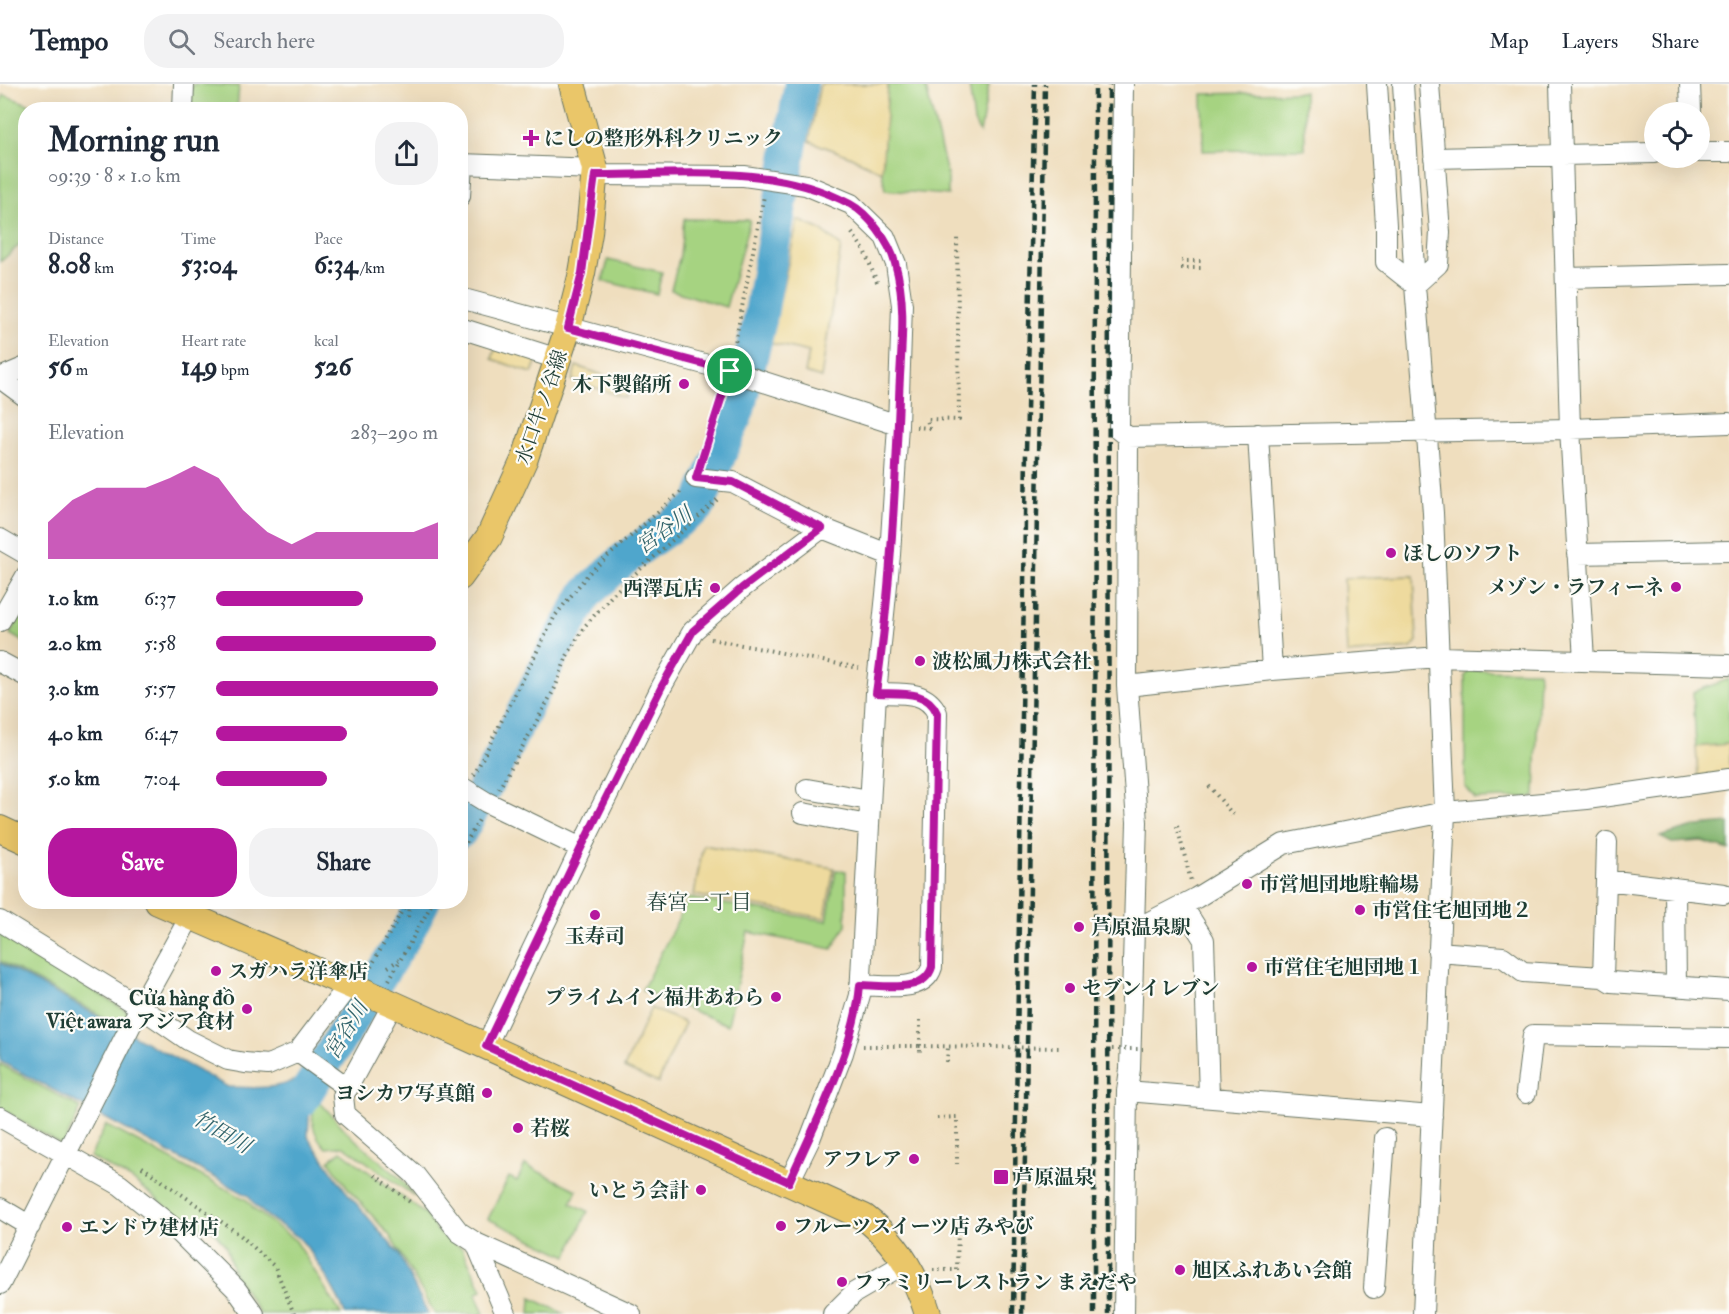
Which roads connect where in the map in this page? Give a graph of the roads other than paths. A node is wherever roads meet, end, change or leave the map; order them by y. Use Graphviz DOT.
graph roads {
  1 [pos="184,84"];
  2 [pos="572,84"];
  3 [pos="1123,84"];
  4 [pos="1377,84"];
  5 [pos="1403,84"];
  6 [pos="1429,84"];
  7 [pos="1560,84"];
  8 [pos="1690,84"];
  9 [pos="183,102"];
  10 [pos="1691,102"];
  11 [pos="1710,152"];
  12 [pos="1729,152"];
  13 [pos="1644,153"];
  14 [pos="1562,155"];
  15 [pos="1434,158"];
  16 [pos="468,164"];
  17 [pos="595,172"];
  18 [pos="1729,274"];
  19 [pos="1566,278"];
  20 [pos="1414,285"];
  21 [pos="468,300"];
  22 [pos="568,328"];
  23 [pos="468,330"];
  24 [pos="558,358"];
  25 [pos="18,370"];
  26 [pos="0,378"];
  27 [pos="18,391"];
  28 [pos="1729,423"];
  29 [pos="898,425"];
  30 [pos="1570,429"];
  31 [pos="1425,430"];
  32 [pos="1258,434"];
  33 [pos="1128,437"];
  34 [pos="699,478"];
  35 [pos="822,528"];
  36 [pos="0,539"];
  37 [pos="18,549"];
  38 [pos="1729,551"];
  39 [pos="1577,554"];
  40 [pos="890,555"];
  41 [pos="468,566"];
  42 [pos="18,590"];
  43 [pos="0,621"];
  44 [pos="1439,657"];
  45 [pos="1584,660"];
  46 [pos="0,662"];
  47 [pos="1729,665"];
  48 [pos="1272,670"];
  49 [pos="18,672"];
  50 [pos="1127,686"];
  51 [pos="876,693"];
  52 [pos="1729,779"];
  53 [pos="807,789"];
  54 [pos="468,791"];
  55 [pos="869,800"];
  56 [pos="1445,812"];
  57 [pos="802,813"];
  58 [pos="868,825"];
  59 [pos="0,829"];
  60 [pos="18,837"];
  61 [pos="1607,842"];
  62 [pos="581,848"];
  63 [pos="1606,880"];
  64 [pos="1675,888"];
  65 [pos="1724,894"];
  66 [pos="1189,902"];
  67 [pos="195,909"];
  68 [pos="198,909"];
  69 [pos="0,921"];
  70 [pos="1134,930"];
  71 [pos="1438,952"];
  72 [pos="1603,977"];
  73 [pos="357,982"];
  74 [pos="860,985"];
  75 [pos="1676,987"];
  76 [pos="1729,990"];
  77 [pos="387,995"];
  78 [pos="140,1007"];
  79 [pos="1729,1038"];
  80 [pos="486,1046"];
  81 [pos="298,1052"];
  82 [pos="348,1088"];
  83 [pos="1127,1091"];
  84 [pos="1526,1093"];
  85 [pos="1209,1096"];
  86 [pos="1432,1116"];
  87 [pos="0,1117"];
  88 [pos="1385,1138"];
  89 [pos="68,1152"];
  90 [pos="789,1182"];
  91 [pos="0,1208"];
  92 [pos="30,1226"];
  93 [pos="476,1243"];
  94 [pos="918,1266"];
  95 [pos="0,1284"];
  96 [pos="1374,1288"];
  97 [pos="254,1314"];
  98 [pos="506,1314"];
  99 [pos="631,1314"];
  100 [pos="833,1314"];
  101 [pos="928,1314"];
  102 [pos="1124,1314"];
  103 [pos="1423,1314"];
  1 -- 9 [label="street"];
  2 -- 17 [label="main road, 水口牛ノ谷線"];
  3 -- 33 [label="street"];
  4 -- 20 [label="street"];
  5 -- 20 [label="street"];
  6 -- 15 [label="street"];
  7 -- 14 [label="street"];
  8 -- 10 [label="street"];
  11 -- 12 [label="street"];
  13 -- 14 [label="street"];
  14 -- 15 [label="street"];
  14 -- 19 [label="street"];
  15 -- 20 [label="street"];
  16 -- 17 [label="street"];
  17 -- 22 [label="main road, 水口牛ノ谷線"];
  17 -- 29 [label="street"];
  18 -- 19 [label="street"];
  19 -- 30 [label="street"];
  20 -- 31 [label="street"];
  21 -- 22 [label="street"];
  22 -- 24 [label="main road, 水口牛ノ谷線"];
  22 -- 29 [label="street"];
  23 -- 24 [label="street"];
  24 -- 41 [label="main road, 水口牛ノ谷線"];
  25 -- 26 [label="street"];
  26 -- 27 [label="street"];
  28 -- 30 [label="street"];
  29 -- 40 [label="street"];
  30 -- 31 [label="street"];
  30 -- 39 [label="street"];
  31 -- 32 [label="street"];
  31 -- 44 [label="street"];
  32 -- 33 [label="street"];
  32 -- 48 [label="street"];
  33 -- 50 [label="street"];
  34 -- 35 [label="street"];
  35 -- 40 [label="street"];
  35 -- 62 [label="street"];
  36 -- 37 [label="street"];
  38 -- 39 [label="street"];
  39 -- 45 [label="street"];
  40 -- 51 [label="street"];
  42 -- 43 [label="street"];
  44 -- 45 [label="street"];
  44 -- 48 [label="street"];
  44 -- 56 [label="street"];
  45 -- 47 [label="street"];
  46 -- 49 [label="street"];
  48 -- 50 [label="street"];
  50 -- 70 [label="street"];
  51 -- 55 [label="street"];
  51 -- 74 [label="street"];
  52 -- 56 [label="street"];
  53 -- 55 [label="street"];
  54 -- 62 [label="street"];
  55 -- 58 [label="street"];
  56 -- 66 [label="street"];
  56 -- 71 [label="street"];
  57 -- 58 [label="street"];
  58 -- 74 [label="street"];
  59 -- 60 [label="main road"];
  61 -- 63 [label="street"];
  62 -- 80 [label="street"];
  63 -- 64 [label="street"];
  63 -- 72 [label="street"];
  64 -- 65 [label="street"];
  64 -- 75 [label="street"];
  66 -- 70 [label="street"];
  66 -- 85 [label="street"];
  67 -- 78 [label="street"];
  68 -- 73 [label="main road"];
  69 -- 78 [label="street"];
  70 -- 83 [label="street"];
  71 -- 72 [label="street"];
  71 -- 86 [label="street"];
  72 -- 75 [label="street"];
  73 -- 77 [label="main road"];
  73 -- 81 [label="street"];
  74 -- 90 [label="street"];
  75 -- 76 [label="street"];
  77 -- 80 [label="main road"];
  77 -- 82 [label="street"];
  78 -- 81 [label="street"];
  78 -- 89 [label="street"];
  79 -- 84 [label="street"];
  80 -- 90 [label="main road"];
  81 -- 82 [label="street"];
  82 -- 93 [label="street"];
  83 -- 85 [label="street"];
  83 -- 102 [label="street"];
  85 -- 86 [label="street"];
  86 -- 103 [label="street"];
  87 -- 89 [label="street"];
  88 -- 96 [label="street"];
  89 -- 92 [label="street"];
  89 -- 97 [label="street"];
  90 -- 94 [label="main road"];
  91 -- 92 [label="street"];
  92 -- 95 [label="street"];
  93 -- 98 [label="street"];
  93 -- 99 [label="street"];
  94 -- 100 [label="street"];
  94 -- 101 [label="main road"];
}
